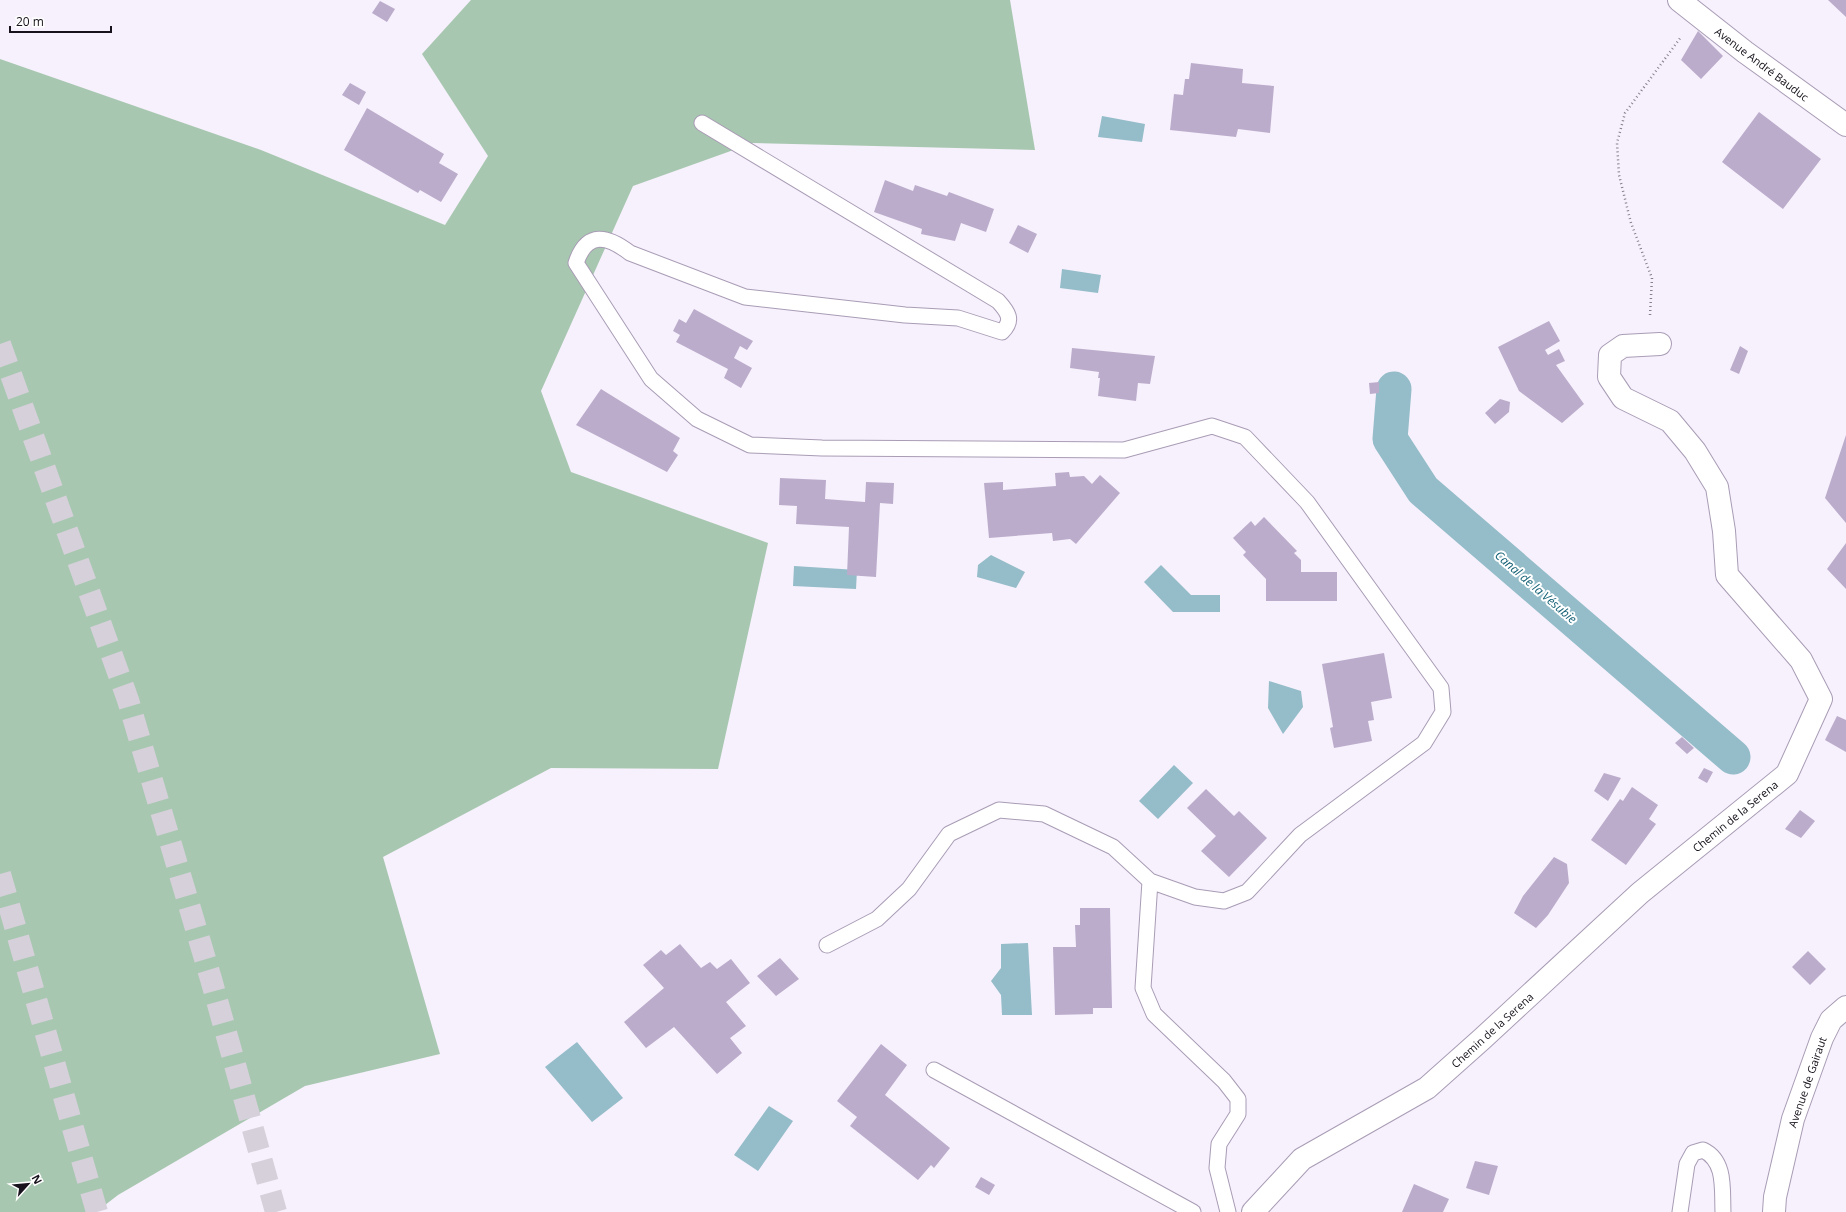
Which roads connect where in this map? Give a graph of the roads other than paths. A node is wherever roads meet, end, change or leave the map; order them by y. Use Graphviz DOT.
graph roads {
  1 [pos="1679,0"];
  2 [pos="702,123"];
  3 [pos="1846,126"];
  4 [pos="1660,344"];
  5 [pos="1150,881"];
  6 [pos="827,945"];
  7 [pos="1846,1006"];
  8 [pos="934,1070"];
  9 [pos="1193,1212"];
  10 [pos="1228,1212"];
  11 [pos="1254,1212"];
  12 [pos="1680,1212"];
  13 [pos="1723,1212"];
  14 [pos="1774,1212"];
  1 -- 3 [label="street, Avenue André Bauduc"];
  2 -- 5 [label="lane"];
  4 -- 11 [label="street, Chemin de la Serena"];
  5 -- 6 [label="lane"];
  5 -- 10 [label="lane"];
  7 -- 14 [label="street, Avenue de Gairaut"];
  8 -- 9 [label="lane"];
  12 -- 13 [label="lane"];
}
